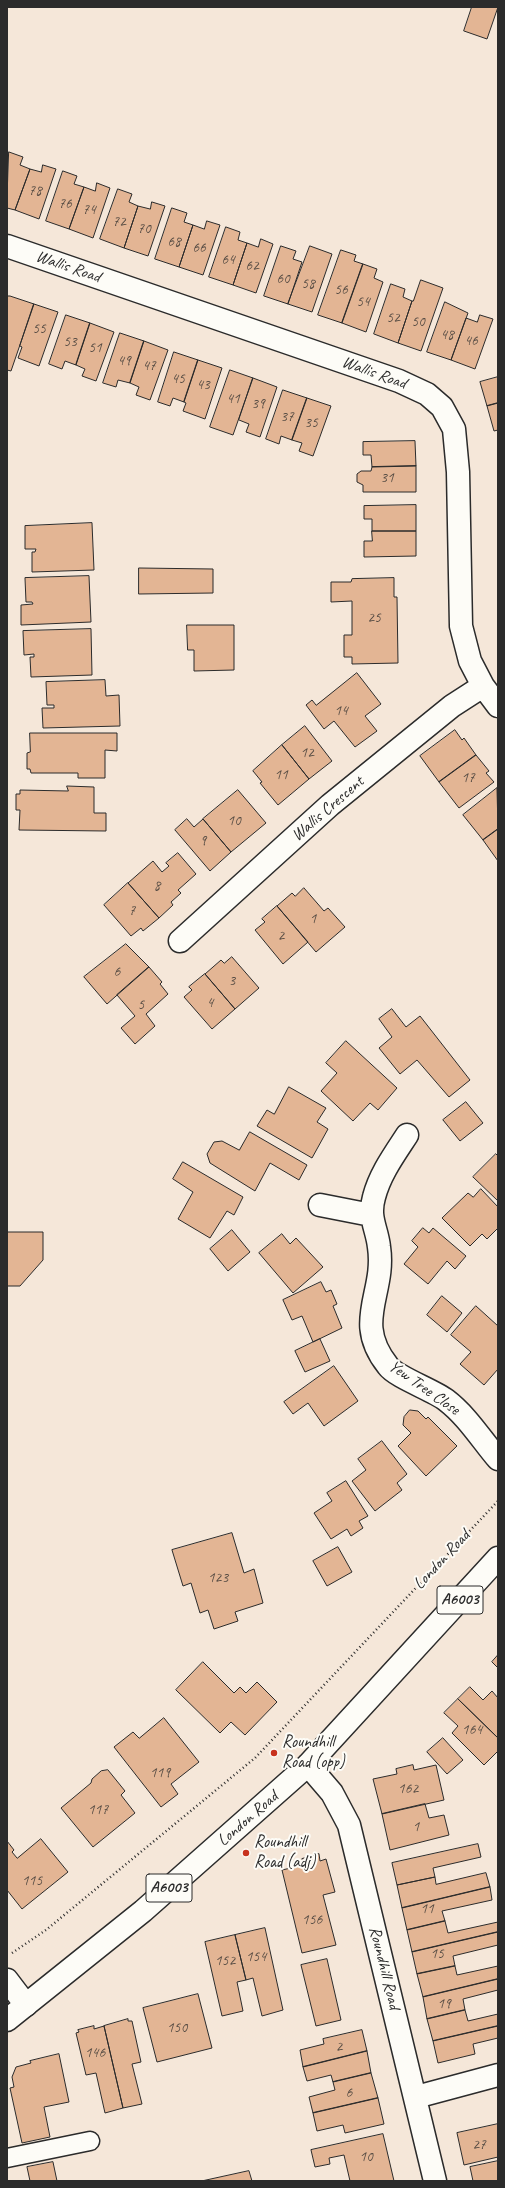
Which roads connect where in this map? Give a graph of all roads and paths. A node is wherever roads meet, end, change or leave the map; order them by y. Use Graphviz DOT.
graph roads {
  1 [pos="7,246"];
  2 [pos="483,686"];
  3 [pos="498,706"];
  4 [pos="180,941"];
  5 [pos="407,1135"];
  6 [pos="320,1205"];
  7 [pos="371,1215"];
  8 [pos="498,1459"];
  9 [pos="498,1501"];
  10 [pos="498,1558"];
  11 [pos="308,1765"];
  12 [pos="10,1955"];
  13 [pos="7,1980"];
  14 [pos="26,2005"];
  15 [pos="7,2020"];
  16 [pos="498,2075"];
  17 [pos="416,2097"];
  18 [pos="90,2141"];
  19 [pos="7,2158"];
  20 [pos="435,2181"];
  1 -- 2 [label="street, Wallis Road"];
  2 -- 3 [label="street, Wallis Road"];
  2 -- 4 [label="street, Wallis Crescent"];
  5 -- 7 [label="street, Yew Tree Close"];
  6 -- 7 [label="street"];
  7 -- 8 [label="street, Yew Tree Close"];
  9 -- 12 [label="path, London Road"];
  10 -- 11 [label="street, London Road / A6003"];
  11 -- 14 [label="street, London Road / A6003"];
  11 -- 17 [label="street, Roundhill Road"];
  13 -- 14 [label="street"];
  14 -- 15 [label="street, London Road / A6003"];
  16 -- 17 [label="street"];
  17 -- 20 [label="street, Roundhill Road"];
  18 -- 19 [label="lane"];
}
